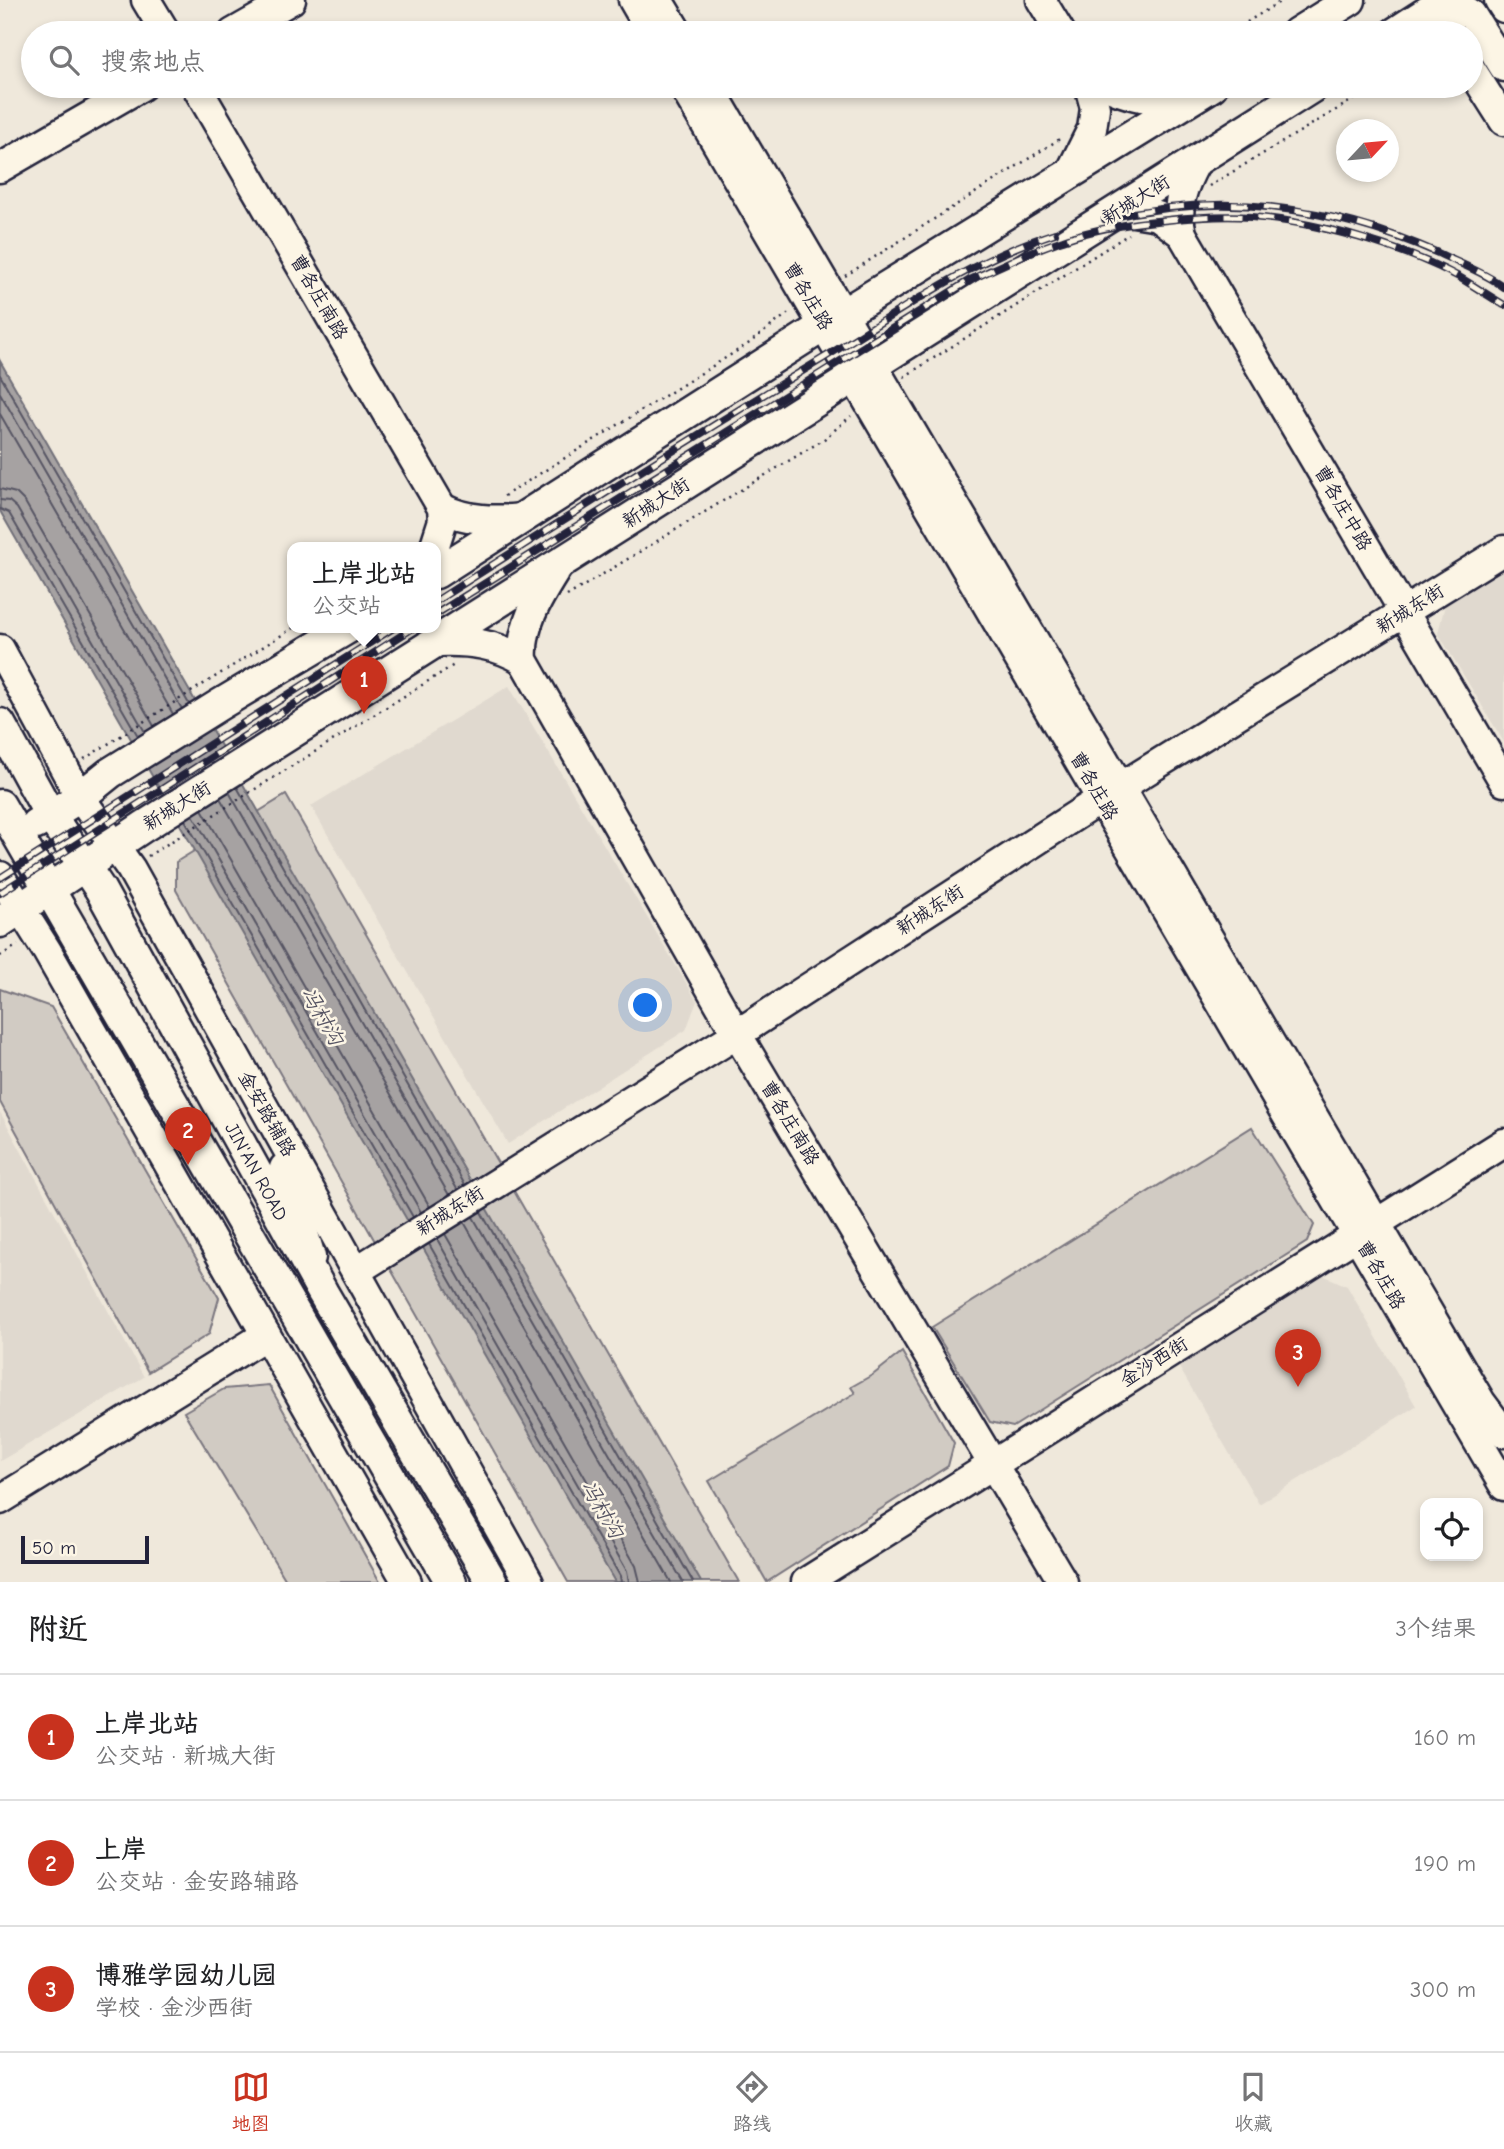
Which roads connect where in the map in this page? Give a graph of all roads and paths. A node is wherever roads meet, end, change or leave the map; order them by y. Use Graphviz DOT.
graph roads {
  1 [pos="146,0"];
  2 [pos="291,0"];
  3 [pos="633,0"];
  4 [pos="659,0"];
  5 [pos="1041,0"];
  6 [pos="1283,0"];
  7 [pos="1350,0"];
  8 [pos="1448,0"];
  9 [pos="1499,0"];
  10 [pos="1504,8"];
  11 [pos="159,21"];
  12 [pos="254,21"];
  13 [pos="645,21"];
  14 [pos="671,21"];
  15 [pos="1054,21"];
  16 [pos="1249,21"];
  17 [pos="1316,21"];
  18 [pos="1414,21"];
  19 [pos="1448,21"];
  20 [pos="1475,21"];
  21 [pos="1483,33"];
  22 [pos="1504,67"];
  23 [pos="1483,88"];
  24 [pos="121,98"];
  25 [pos="203,98"];
  26 [pos="691,98"];
  27 [pos="715,98"];
  28 [pos="1092,98"];
  29 [pos="1141,98"];
  30 [pos="1178,98"];
  31 [pos="1192,98"];
  32 [pos="1295,98"];
  33 [pos="1356,98"];
  34 [pos="1094,117"];
  35 [pos="1504,121"];
  36 [pos="1196,162"];
  37 [pos="0,168"];
  38 [pos="1070,173"];
  39 [pos="1121,210"];
  40 [pos="1169,210"];
  41 [pos="818,293"];
  42 [pos="834,320"];
  43 [pos="870,382"];
  44 [pos="514,507"];
  45 [pos="442,508"];
  46 [pos="436,542"];
  47 [pos="1504,550"];
  48 [pos="559,565"];
  49 [pos="441,569"];
  50 [pos="564,598"];
  51 [pos="1404,613"];
  52 [pos="287,633"];
  53 [pos="338,633"];
  54 [pos="439,642"];
  55 [pos="488,644"];
  56 [pos="0,649"];
  57 [pos="523,660"];
  58 [pos="212,694"];
  59 [pos="0,724"];
  60 [pos="104,762"];
  61 [pos="257,772"];
  62 [pos="1504,782"];
  63 [pos="1110,794"];
  64 [pos="80,797"];
  65 [pos="0,805"];
  66 [pos="50,814"];
  67 [pos="149,839"];
  68 [pos="8,841"];
  69 [pos="115,847"];
  70 [pos="86,866"];
  71 [pos="0,876"];
  72 [pos="50,891"];
  73 [pos="10,916"];
  74 [pos="737,1034"];
  75 [pos="268,1116"];
  76 [pos="1504,1143"];
  77 [pos="1367,1228"];
  78 [pos="356,1270"];
  79 [pos="323,1293"];
  80 [pos="267,1335"];
  81 [pos="1504,1433"];
  82 [pos="993,1463"];
  83 [pos="1504,1486"];
  84 [pos="0,1500"];
  85 [pos="407,1582"];
  86 [pos="450,1582"];
  87 [pos="492,1582"];
  88 [pos="529,1582"];
  89 [pos="806,1582"];
  90 [pos="1063,1582"];
  1 -- 11 [label="street"];
  2 -- 12 [label="street"];
  3 -- 13 [label="street"];
  4 -- 14 [label="street"];
  5 -- 15 [label="street"];
  6 -- 16 [label="path"];
  7 -- 17 [label="main road"];
  8 -- 18 [label="main road"];
  8 -- 19 [label="street"];
  8 -- 20 [label="street"];
  9 -- 10 [label="street"];
  21 -- 22 [label="street"];
  23 -- 35 [label="street"];
  24 -- 37 [label="street"];
  25 -- 45 [label="street, 曹各庄南路"];
  26 -- 41 [label="street, 曹各庄路"];
  27 -- 41 [label="street, 曹各庄路"];
  28 -- 34 [label="street"];
  29 -- 30 [label="street"];
  31 -- 38 [label="main road"];
  32 -- 36 [label="main road, 新城大街"];
  33 -- 40 [label="path, 新城大街"];
  34 -- 38 [label="street"];
  34 -- 41 [label="path"];
  36 -- 39 [label="main road, 新城大街"];
  36 -- 40 [label="street"];
  38 -- 42 [label="main road"];
  39 -- 40 [label="street, 曹各庄中路"];
  39 -- 43 [label="main road, 新城大街"];
  40 -- 43 [label="path, 新城大街"];
  40 -- 51 [label="street, 曹各庄中路"];
  41 -- 42 [label="street, 曹各庄路"];
  41 -- 44 [label="path"];
  42 -- 43 [label="street, 曹各庄路"];
  42 -- 44 [label="main road"];
  43 -- 48 [label="main road, 新城大街"];
  43 -- 50 [label="path, 新城大街"];
  43 -- 63 [label="street, 曹各庄路"];
  44 -- 45 [label="street"];
  44 -- 49 [label="main road"];
  45 -- 46 [label="street"];
  47 -- 51 [label="street, 新城东街"];
  48 -- 54 [label="main road, 新城大街"];
  48 -- 57 [label="street"];
  51 -- 62 [label="street, 曹各庄中路"];
  51 -- 63 [label="street, 新城东街"];
  52 -- 58 [label="path"];
  53 -- 58 [label="main road"];
  54 -- 55 [label="street"];
  54 -- 61 [label="main road, 新城大街"];
  55 -- 57 [label="street"];
  55 -- 61 [label="path, 新城大街"];
  56 -- 64 [label="street, 金安路辅路"];
  57 -- 74 [label="street, 曹各庄南路"];
  58 -- 60 [label="main road"];
  58 -- 60 [label="path"];
  59 -- 66 [label="main road, JIN'AN ROAD"];
  60 -- 64 [label="main road"];
  61 -- 67 [label="main road, 新城大街"];
  61 -- 67 [label="path, 新城大街"];
  63 -- 74 [label="street, 新城东街"];
  63 -- 77 [label="street, 曹各庄路"];
  64 -- 66 [label="main road"];
  64 -- 69 [label="street, 金安路辅路"];
  65 -- 68 [label="main road, JIN'AN ROAD"];
  66 -- 68 [label="main road"];
  66 -- 70 [label="main road, JIN'AN ROAD"];
  67 -- 69 [label="main road, 新城大街"];
  68 -- 72 [label="main road, JIN'AN ROAD"];
  69 -- 70 [label="main road, 新城大街"];
  69 -- 75 [label="street, 金安路辅路"];
  70 -- 72 [label="main road, 新城大街"];
  70 -- 79 [label="main road, JIN'AN ROAD"];
  71 -- 73 [label="street"];
  72 -- 73 [label="main road, 新城大街"];
  72 -- 86 [label="main road, JIN'AN ROAD"];
  73 -- 80 [label="street"];
  74 -- 78 [label="street, 新城东街"];
  74 -- 82 [label="street, 曹各庄南路"];
  75 -- 78 [label="street, 金安路辅路"];
  75 -- 79 [label="street"];
  76 -- 77 [label="street, 金沙西街"];
  77 -- 81 [label="street, 曹各庄路"];
  77 -- 82 [label="street, 金沙西街"];
  77 -- 83 [label="street, 曹各庄路"];
  78 -- 88 [label="street, 金安路辅路"];
  79 -- 87 [label="main road, JIN'AN ROAD"];
  80 -- 84 [label="street"];
  80 -- 85 [label="street"];
  82 -- 89 [label="street, 金沙西街"];
  82 -- 90 [label="street, 曹各庄南路"];
}
